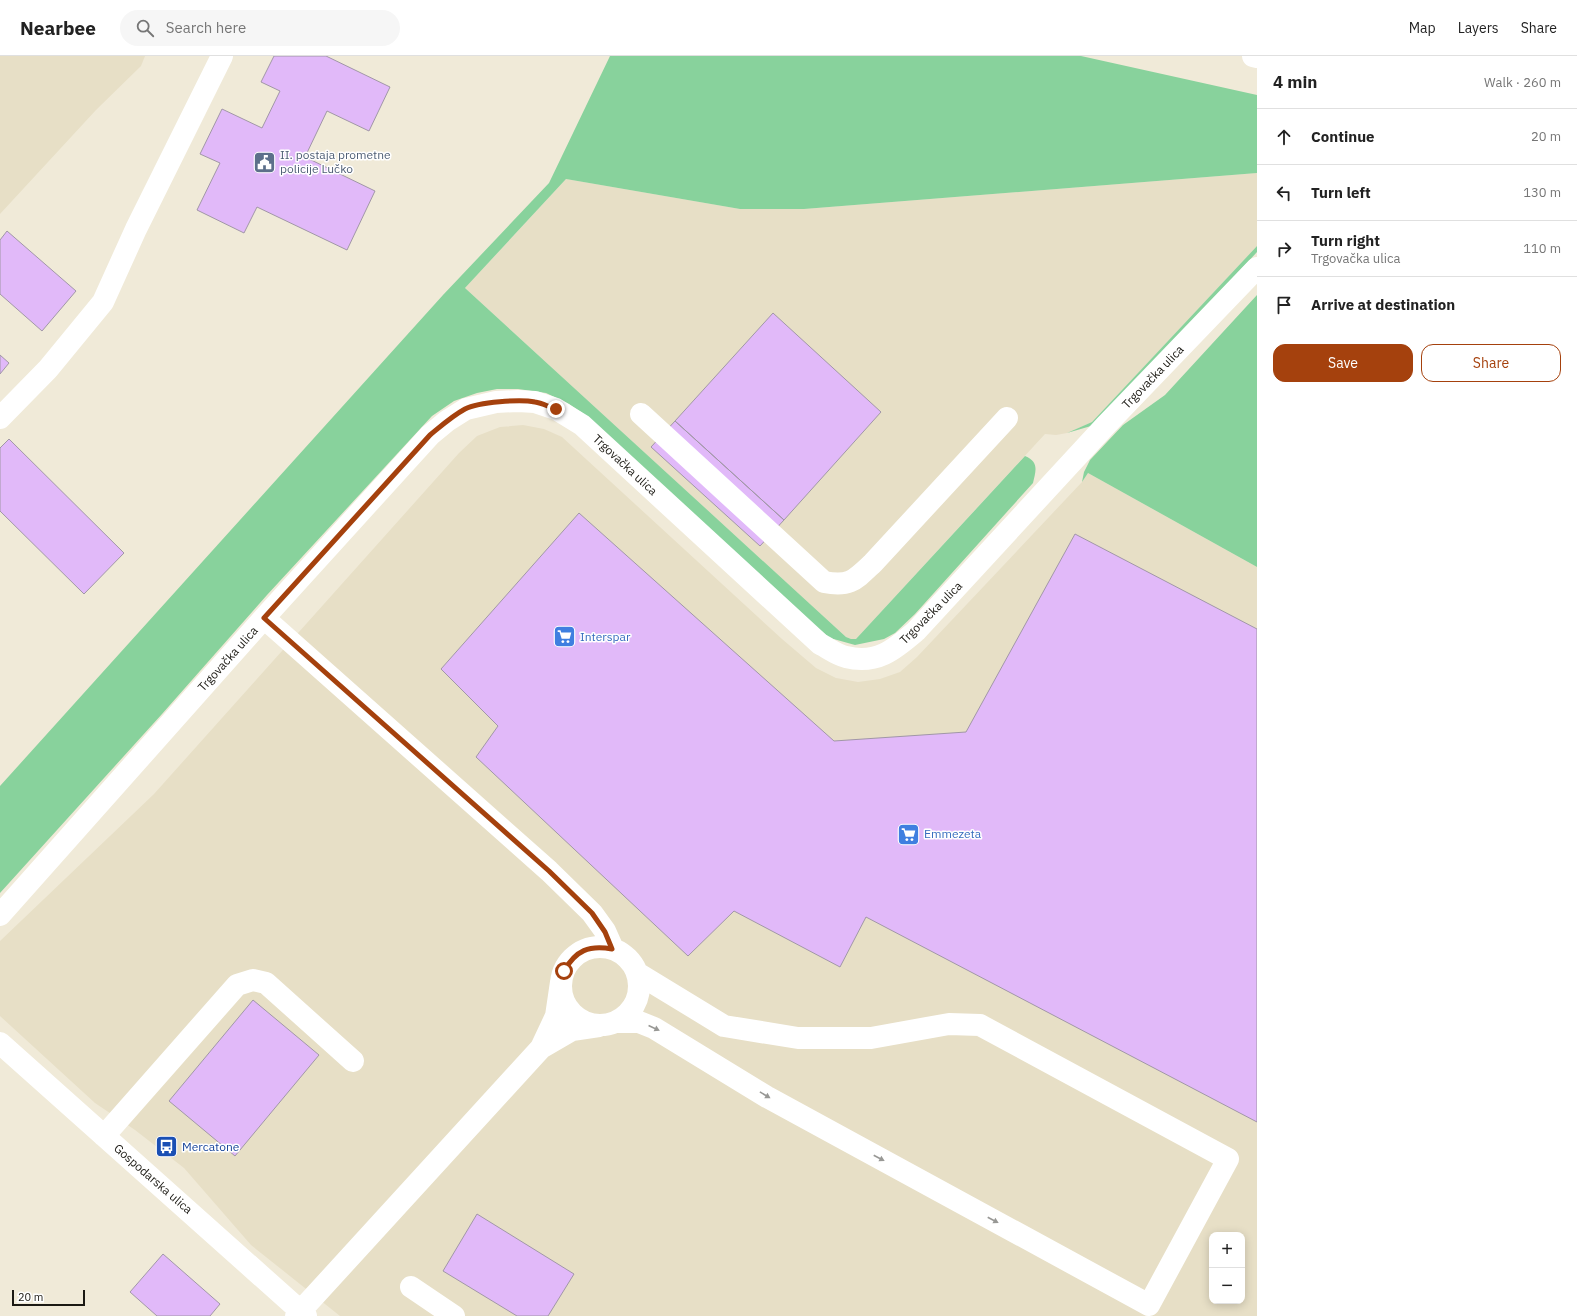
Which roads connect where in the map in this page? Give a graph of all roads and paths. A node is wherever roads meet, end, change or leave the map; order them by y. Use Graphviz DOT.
graph roads {
  1 [pos="222,56"];
  2 [pos="1253,56"];
  3 [pos="1257,57"];
  4 [pos="1257,268"];
  5 [pos="641,414"];
  6 [pos="0,418"];
  7 [pos="1007,418"];
  8 [pos="264,618"];
  9 [pos="0,915"];
  10 [pos="612,949"];
  11 [pos="637,973"];
  12 [pos="561,982"];
  13 [pos="610,1023"];
  14 [pos="0,1043"];
  15 [pos="541,1048"];
  16 [pos="353,1062"];
  17 [pos="104,1136"];
  18 [pos="411,1287"];
  19 [pos="301,1314"];
  20 [pos="454,1316"];
  1 -- 6 [label="main road"];
  2 -- 3 [label="main road"];
  4 -- 8 [label="main road, Trgovačka ulica"];
  5 -- 7 [label="main road"];
  8 -- 9 [label="main road, Trgovačka ulica"];
  8 -- 10 [label="main road"];
  10 -- 11 [label="main road"];
  10 -- 12 [label="main road"];
  11 -- 13 [label="main road"];
  13 -- 11 [label="main road, one-way"];
  12 -- 13 [label="main road"];
  12 -- 15 [label="main road"];
  13 -- 15 [label="main road"];
  14 -- 17 [label="main road, Gospodarska ulica"];
  15 -- 19 [label="main road"];
  16 -- 17 [label="main road"];
  17 -- 19 [label="main road, Gospodarska ulica"];
  18 -- 20 [label="main road"];
}
